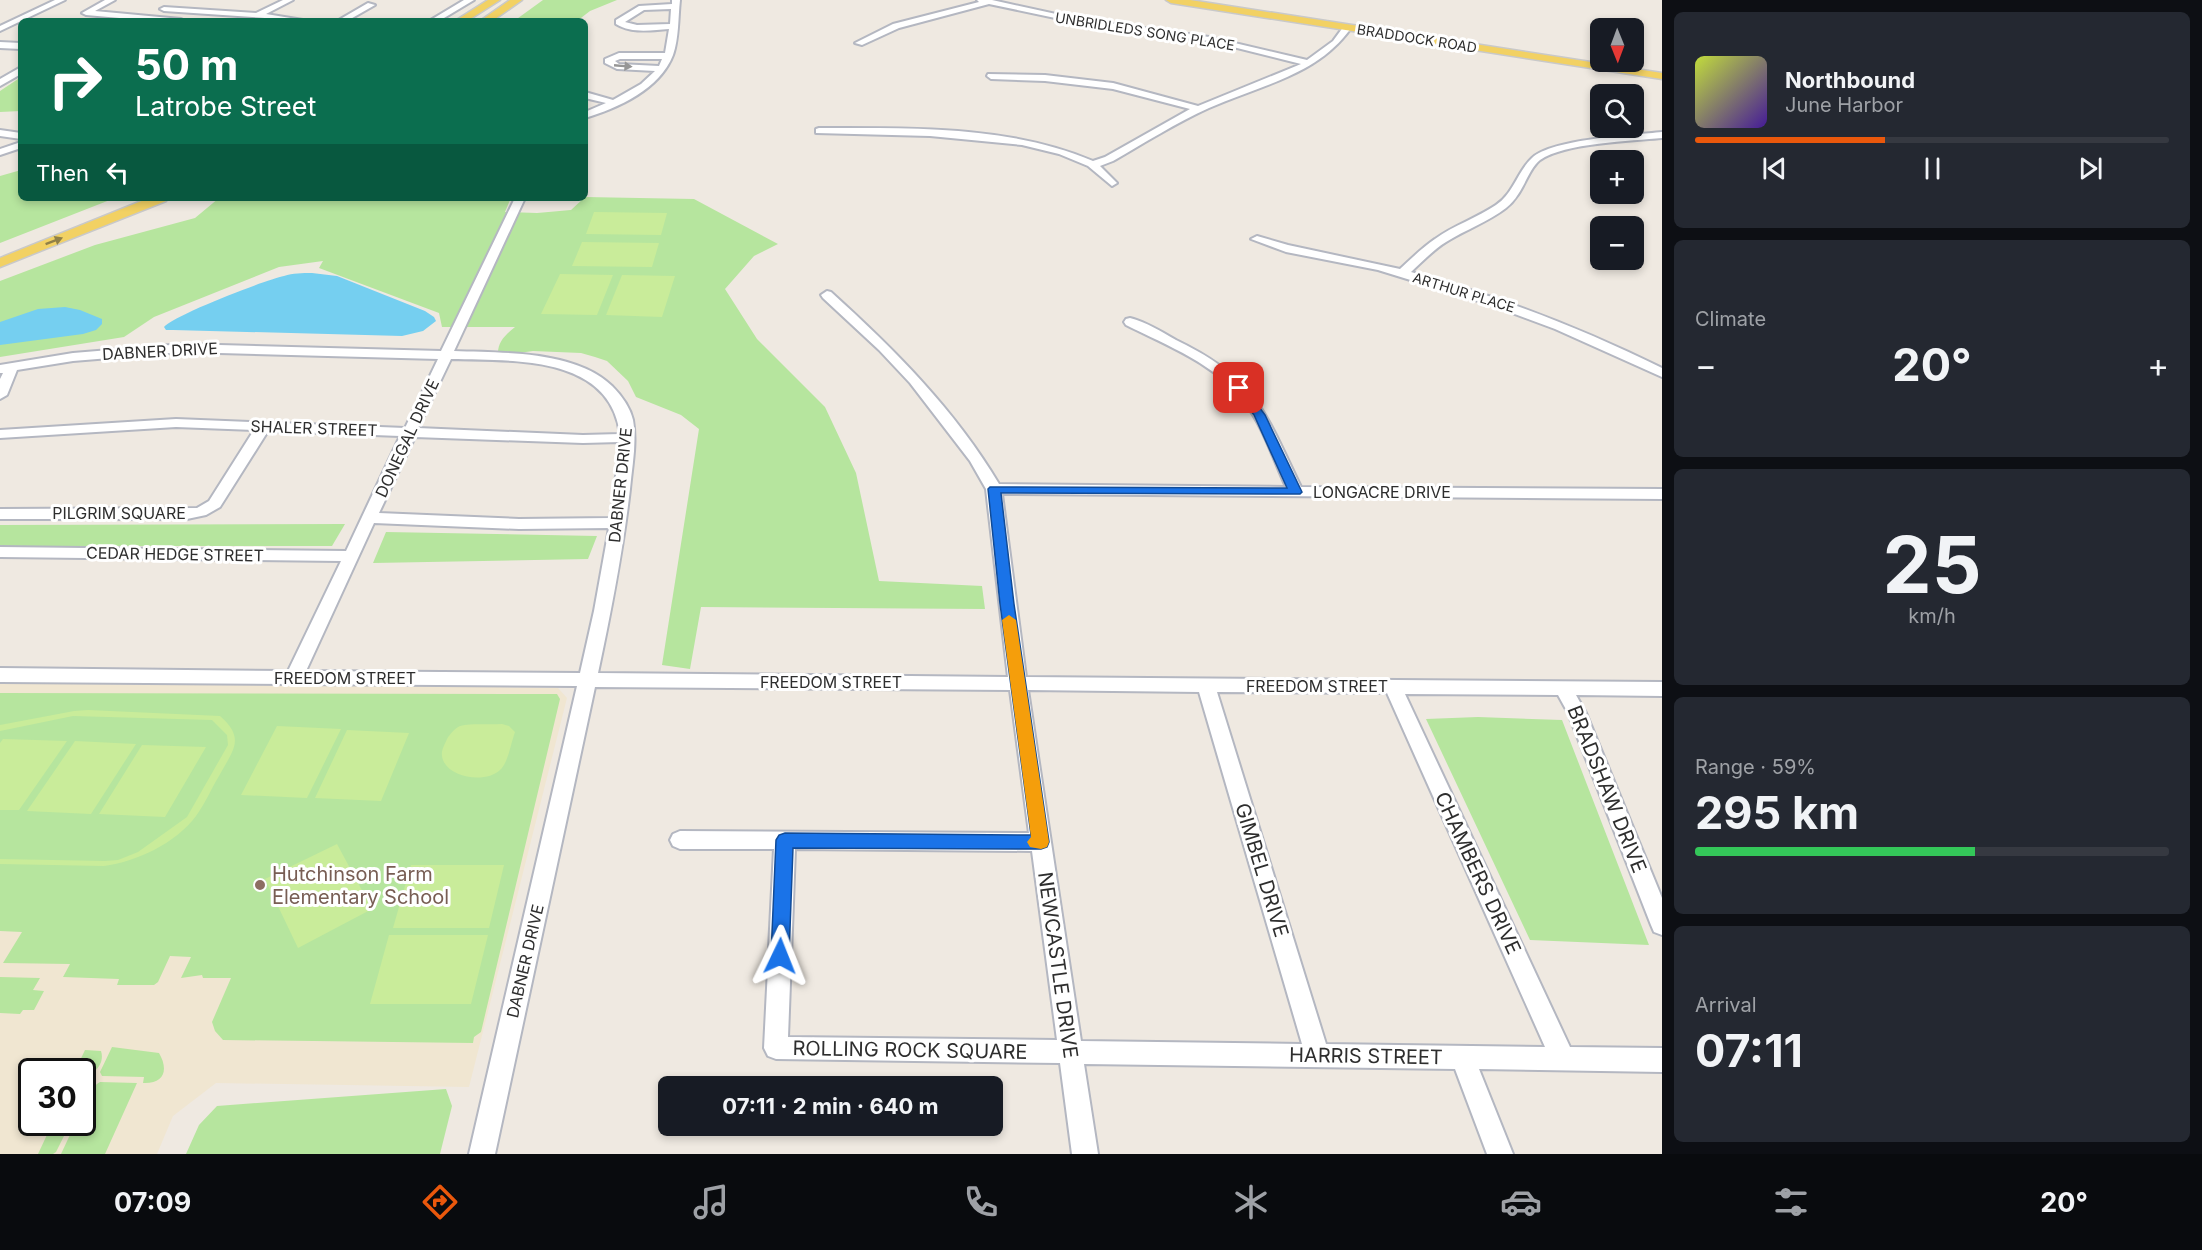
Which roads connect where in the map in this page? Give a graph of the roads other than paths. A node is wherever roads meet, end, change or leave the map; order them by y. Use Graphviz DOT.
graph roads {
  1 [pos="61,0"];
  2 [pos="111,0"];
  3 [pos="181,0"];
  4 [pos="289,0"];
  5 [pos="470,0"];
  6 [pos="495,0"];
  7 [pos="517,0"];
  8 [pos="1172,0"];
  9 [pos="985,1"];
  10 [pos="676,3"];
  11 [pos="371,5"];
  12 [pos="164,9"];
  13 [pos="257,15"];
  14 [pos="23,18"];
  15 [pos="135,18"];
  16 [pos="147,18"];
  17 [pos="250,18"];
  18 [pos="281,18"];
  19 [pos="347,18"];
  20 [pos="437,18"];
  21 [pos="465,18"];
  22 [pos="490,18"];
  23 [pos="18,20"];
  24 [pos="673,26"];
  25 [pos="1347,28"];
  26 [pos="0,29"];
  27 [pos="859,43"];
  28 [pos="0,45"];
  29 [pos="18,46"];
  30 [pos="668,56"];
  31 [pos="1308,63"];
  32 [pos="662,69"];
  33 [pos="18,72"];
  34 [pos="991,76"];
  35 [pos="1662,76"];
  36 [pos="0,83"];
  37 [pos="588,95"];
  38 [pos="615,103"];
  39 [pos="1198,109"];
  40 [pos="588,113"];
  41 [pos="819,131"];
  42 [pos="0,132"];
  43 [pos="18,135"];
  44 [pos="1662,135"];
  45 [pos="18,146"];
  46 [pos="0,152"];
  47 [pos="1092,165"];
  48 [pos="1112,183"];
  49 [pos="121,201"];
  50 [pos="154,201"];
  51 [pos="519,201"];
  52 [pos="1257,239"];
  53 [pos="0,249"];
  54 [pos="0,263"];
  55 [pos="1402,273"];
  56 [pos="827,295"];
  57 [pos="1130,322"];
  58 [pos="446,355"];
  59 [pos="6,368"];
  60 [pos="1662,373"];
  61 [pos="0,395"];
  62 [pos="264,426"];
  63 [pos="409,432"];
  64 [pos="0,434"];
  65 [pos="628,438"];
  66 [pos="994,489"];
  67 [pos="1296,492"];
  68 [pos="1662,494"];
  69 [pos="0,514"];
  70 [pos="369,518"];
  71 [pos="618,523"];
  72 [pos="0,552"];
  73 [pos="351,556"];
  74 [pos="0,675"];
  75 [pos="294,677"];
  76 [pos="588,680"];
  77 [pos="1018,684"];
  78 [pos="1206,685"];
  79 [pos="1393,687"];
  80 [pos="1563,688"];
  81 [pos="1662,689"];
  82 [pos="680,840"];
  83 [pos="785,840"];
  84 [pos="1041,842"];
  85 [pos="1662,925"];
  86 [pos="1071,1053"];
  87 [pos="1318,1056"];
  88 [pos="1462,1058"];
  89 [pos="1563,1059"];
  90 [pos="1662,1060"];
  91 [pos="482,1154"];
  92 [pos="1085,1154"];
  93 [pos="1500,1154"];
  1 -- 14 [label="street"];
  2 -- 15 [label="street"];
  3 -- 12 [label="street"];
  4 -- 13 [label="street"];
  5 -- 20 [label="street"];
  6 -- 21 [label="main road"];
  7 -- 22 [label="main road"];
  8 -- 25 [label="main road, BRADDOCK ROAD"];
  9 -- 27 [label="street"];
  9 -- 31 [label="street, UNBRIDLEDS SONG PLACE"];
  10 -- 24 [label="street"];
  10 -- 24 [label="street"];
  11 -- 19 [label="street"];
  12 -- 13 [label="street"];
  12 -- 16 [label="street"];
  13 -- 17 [label="street"];
  13 -- 18 [label="street"];
  23 -- 26 [label="street"];
  24 -- 30 [label="street"];
  25 -- 31 [label="street"];
  25 -- 35 [label="main road, BRADDOCK ROAD"];
  28 -- 29 [label="street"];
  30 -- 32 [label="street"];
  30 -- 32 [label="street, one-way"];
  31 -- 39 [label="street"];
  32 -- 38 [label="street"];
  33 -- 36 [label="street"];
  34 -- 39 [label="street"];
  37 -- 38 [label="street"];
  38 -- 40 [label="street"];
  39 -- 47 [label="street"];
  41 -- 47 [label="street"];
  42 -- 43 [label="street"];
  44 -- 55 [label="street"];
  45 -- 46 [label="street"];
  47 -- 48 [label="street"];
  49 -- 53 [label="main road"];
  54 -- 50 [label="main road, one-way"];
  51 -- 58 [label="street, DONEGAL DRIVE"];
  52 -- 55 [label="street, ARTHUR PLACE"];
  55 -- 60 [label="street, ARTHUR PLACE"];
  56 -- 66 [label="street"];
  57 -- 67 [label="street"];
  58 -- 59 [label="street, DABNER DRIVE"];
  58 -- 63 [label="street, DONEGAL DRIVE"];
  58 -- 65 [label="street, DABNER DRIVE"];
  59 -- 61 [label="street"];
  62 -- 63 [label="street, SHALER STREET"];
  62 -- 64 [label="street, SHALER STREET"];
  62 -- 69 [label="street, PILGRIM SQUARE"];
  63 -- 65 [label="street, SHALER STREET"];
  63 -- 70 [label="street, DONEGAL DRIVE"];
  65 -- 71 [label="street, DABNER DRIVE"];
  66 -- 67 [label="street, LONGACRE DRIVE"];
  66 -- 77 [label="street, NEWCASTLE DRIVE"];
  67 -- 68 [label="street, LONGACRE DRIVE"];
  70 -- 71 [label="street"];
  70 -- 73 [label="street, DONEGAL DRIVE"];
  71 -- 76 [label="street, DABNER DRIVE"];
  72 -- 73 [label="street, CEDAR HEDGE STREET"];
  73 -- 75 [label="street, DONEGAL DRIVE"];
  74 -- 75 [label="street, FREEDOM STREET"];
  75 -- 76 [label="street, FREEDOM STREET"];
  76 -- 77 [label="street, FREEDOM STREET"];
  76 -- 91 [label="street, DABNER DRIVE"];
  77 -- 78 [label="street, FREEDOM STREET"];
  77 -- 84 [label="street, NEWCASTLE DRIVE"];
  78 -- 79 [label="street, FREEDOM STREET"];
  78 -- 87 [label="street, GIMBEL DRIVE"];
  79 -- 80 [label="street, FREEDOM STREET"];
  79 -- 89 [label="street, CHAMBERS DRIVE"];
  80 -- 81 [label="street, FREEDOM STREET"];
  80 -- 85 [label="street, BRADSHAW DRIVE"];
  82 -- 83 [label="street"];
  83 -- 84 [label="street"];
  83 -- 86 [label="street, ROLLING ROCK SQUARE"];
  84 -- 86 [label="street, NEWCASTLE DRIVE"];
  86 -- 87 [label="street, HARRIS STREET"];
  86 -- 92 [label="street, NEWCASTLE DRIVE"];
  87 -- 88 [label="street, HARRIS STREET"];
  88 -- 89 [label="street, HARRIS STREET"];
  88 -- 93 [label="street"];
  89 -- 90 [label="street, HARRIS STREET"];
}
